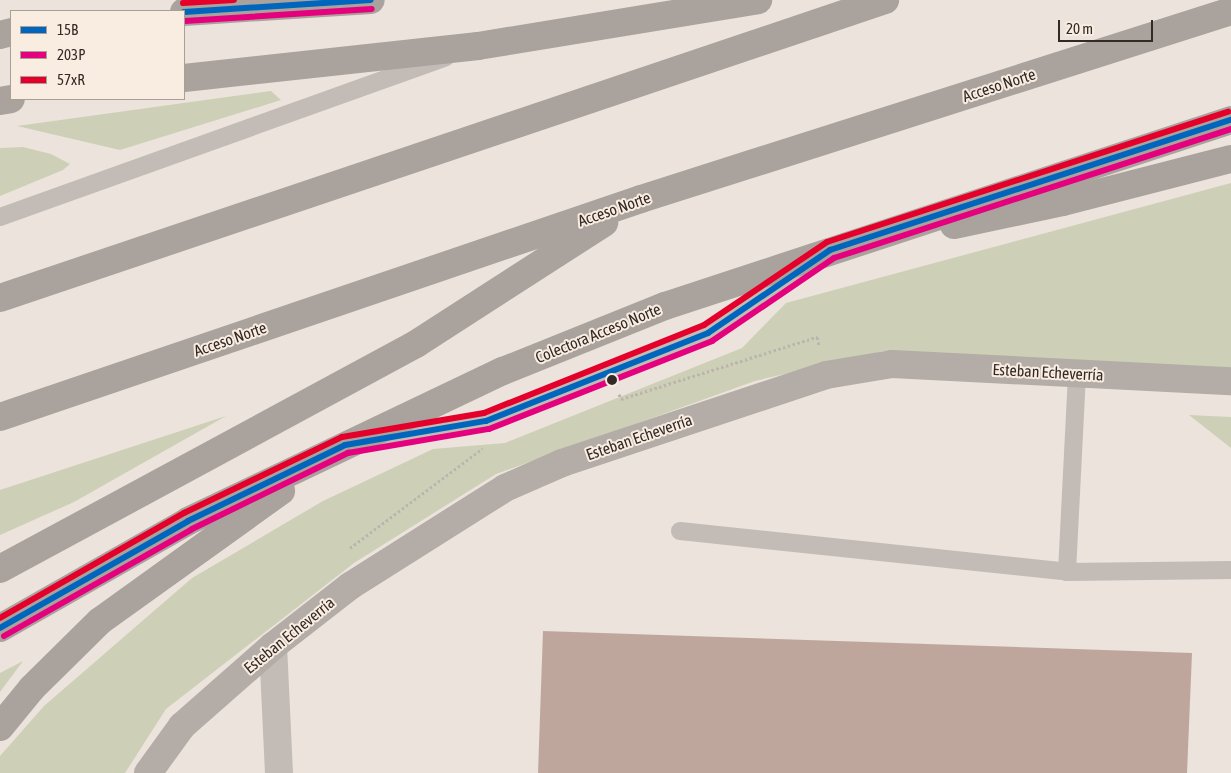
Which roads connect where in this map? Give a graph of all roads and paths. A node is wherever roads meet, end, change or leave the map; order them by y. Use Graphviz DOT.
graph roads {
  1 [pos="371,0"];
  2 [pos="758,0"];
  3 [pos="885,0"];
  4 [pos="1231,11"];
  5 [pos="185,12"];
  6 [pos="478,46"];
  7 [pos="185,78"];
  8 [pos="1231,120"];
  9 [pos="1231,159"];
  10 [pos="641,199"];
  11 [pos="0,217"];
  12 [pos="830,250"];
  13 [pos="0,298"];
  14 [pos="1077,374"];
  15 [pos="1231,381"];
  16 [pos="0,417"];
  17 [pos="345,446"];
  18 [pos="680,530"];
  19 [pos="57,537"];
  20 [pos="0,556"];
  21 [pos="0,569"];
  22 [pos="1231,570"];
  23 [pos="1068,572"];
  24 [pos="0,628"];
  25 [pos="274,646"];
  26 [pos="0,727"];
  27 [pos="148,773"];
  28 [pos="279,773"];
  1 -- 5 [label="highway"];
  2 -- 6 [label="highway"];
  3 -- 13 [label="highway"];
  4 -- 10 [label="highway, Acceso Norte"];
  6 -- 7 [label="highway"];
  6 -- 11 [label="lane"];
  8 -- 12 [label="highway, Colectora Acceso Norte"];
  9 -- 12 [label="highway"];
  10 -- 16 [label="highway, Acceso Norte"];
  10 -- 19 [label="highway"];
  12 -- 17 [label="highway, Colectora Acceso Norte"];
  12 -- 17 [label="lane"];
  14 -- 15 [label="street, Esteban Echeverría"];
  14 -- 23 [label="lane"];
  14 -- 25 [label="street, Esteban Echeverría"];
  17 -- 24 [label="highway, Colectora Acceso Norte"];
  17 -- 26 [label="highway"];
  18 -- 23 [label="lane"];
  19 -- 20 [label="lane"];
  19 -- 21 [label="highway"];
  22 -- 23 [label="lane"];
  25 -- 27 [label="street, Esteban Echeverría"];
  25 -- 28 [label="street"];
}
